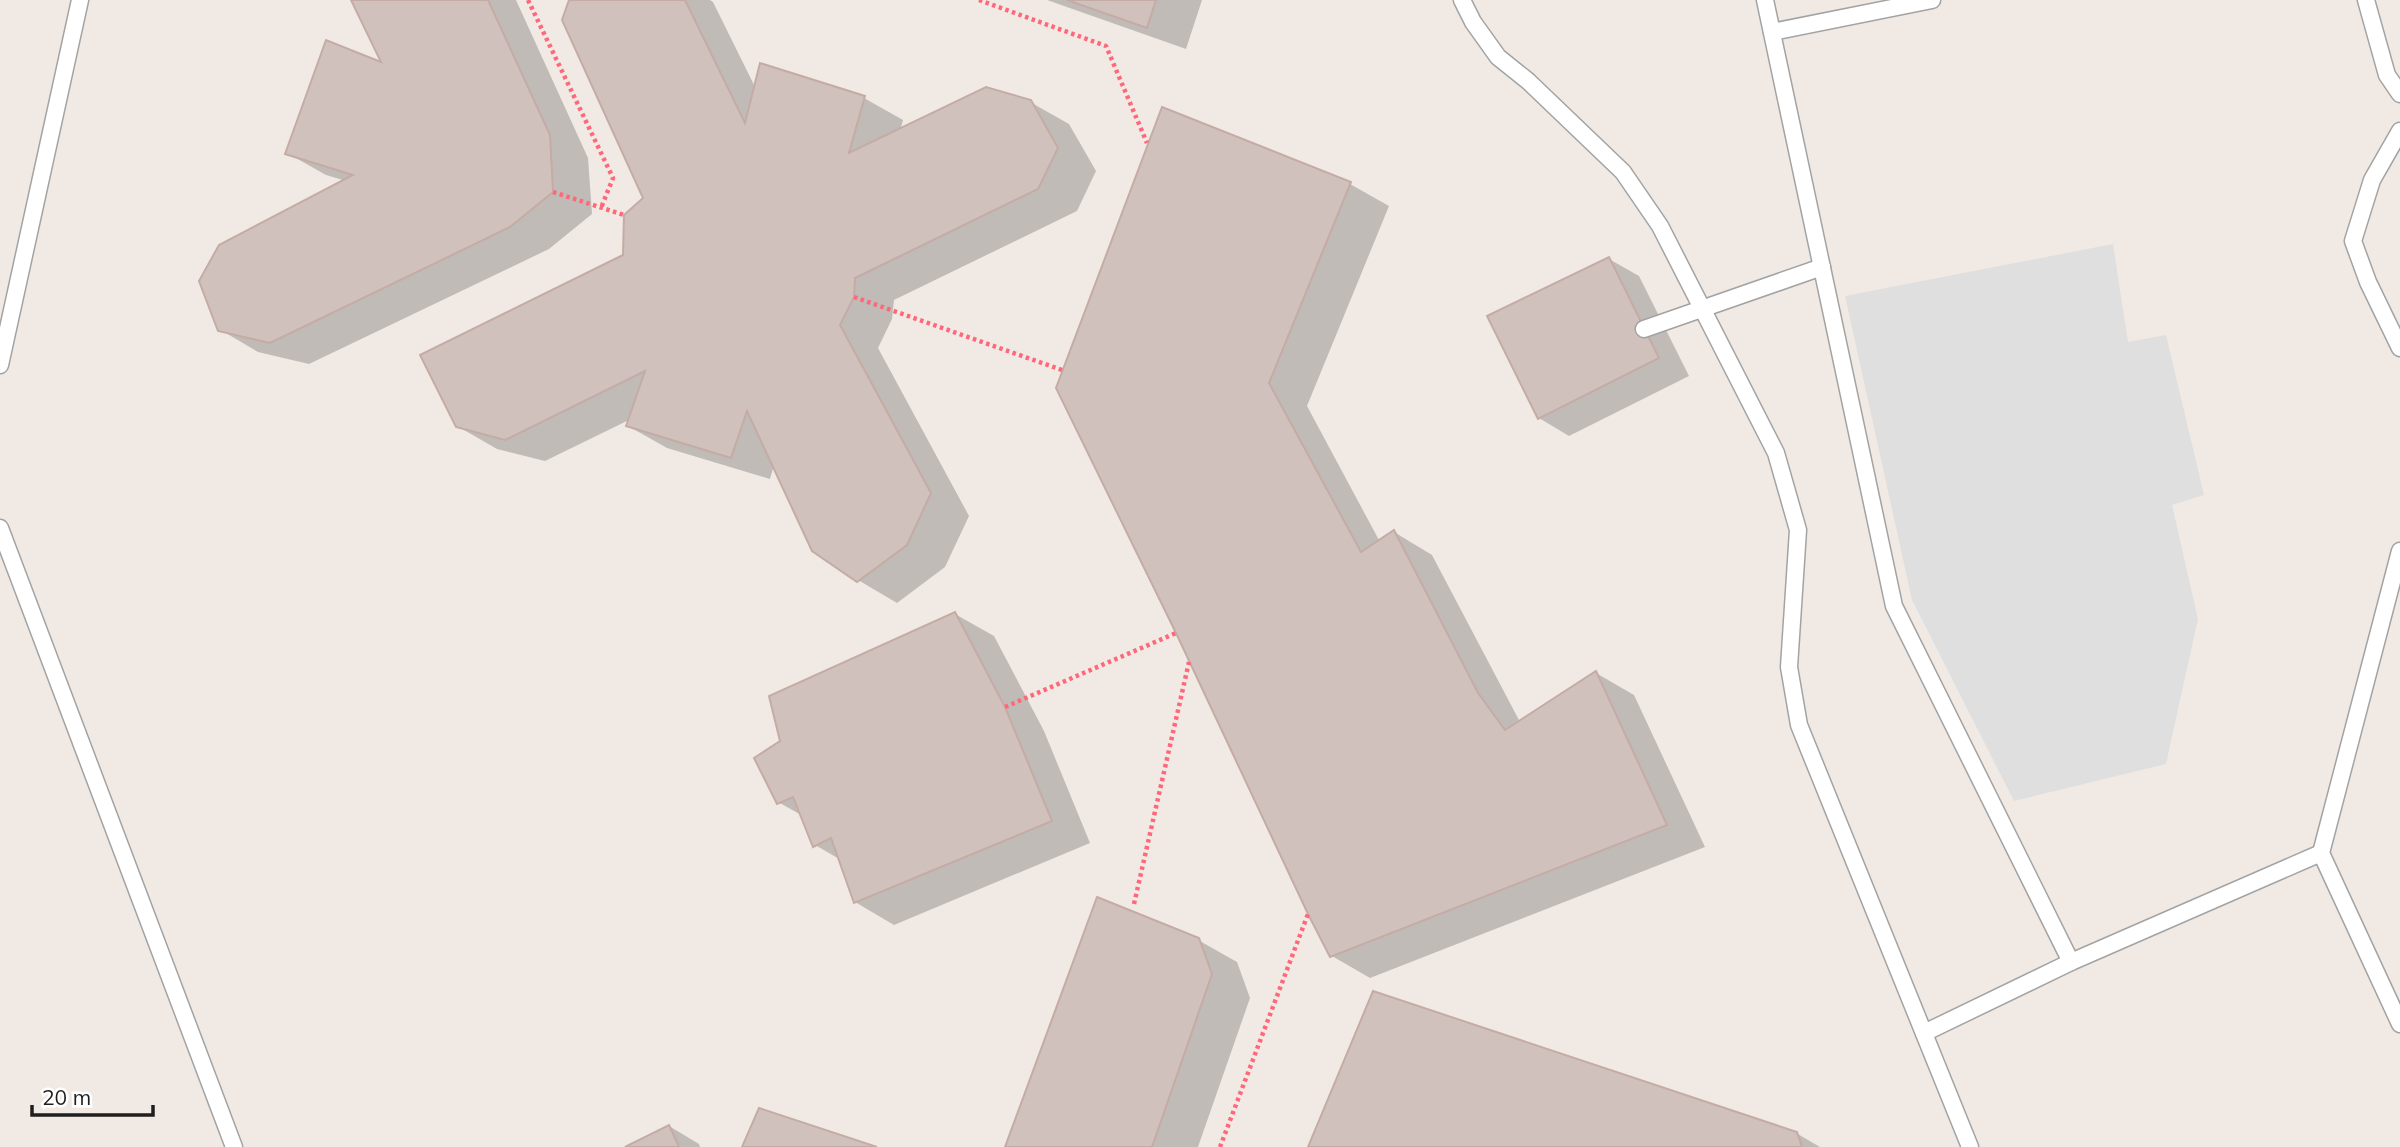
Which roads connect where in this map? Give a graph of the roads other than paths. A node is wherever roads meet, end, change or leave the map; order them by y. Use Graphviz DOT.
graph roads {
  1 [pos="80,0"];
  2 [pos="1462,0"];
  3 [pos="1765,0"];
  4 [pos="1932,0"];
  5 [pos="2366,0"];
  6 [pos="1772,32"];
  7 [pos="2400,94"];
  8 [pos="2400,131"];
  9 [pos="1822,267"];
  10 [pos="1703,310"];
  11 [pos="1644,328"];
  12 [pos="2400,348"];
  13 [pos="0,365"];
  14 [pos="0,528"];
  15 [pos="2400,551"];
  16 [pos="2321,853"];
  17 [pos="2071,962"];
  18 [pos="2400,1024"];
  19 [pos="1924,1033"];
  20 [pos="234,1147"];
  21 [pos="1970,1147"];
  1 -- 13 [label="lane"];
  2 -- 10 [label="lane"];
  3 -- 6 [label="lane"];
  4 -- 6 [label="lane"];
  5 -- 7 [label="lane"];
  6 -- 9 [label="lane"];
  8 -- 12 [label="lane"];
  9 -- 10 [label="lane"];
  9 -- 17 [label="lane"];
  10 -- 11 [label="lane"];
  10 -- 19 [label="lane"];
  14 -- 20 [label="lane"];
  15 -- 16 [label="lane"];
  16 -- 17 [label="lane"];
  16 -- 18 [label="lane"];
  17 -- 19 [label="lane"];
  19 -- 21 [label="lane"];
}
